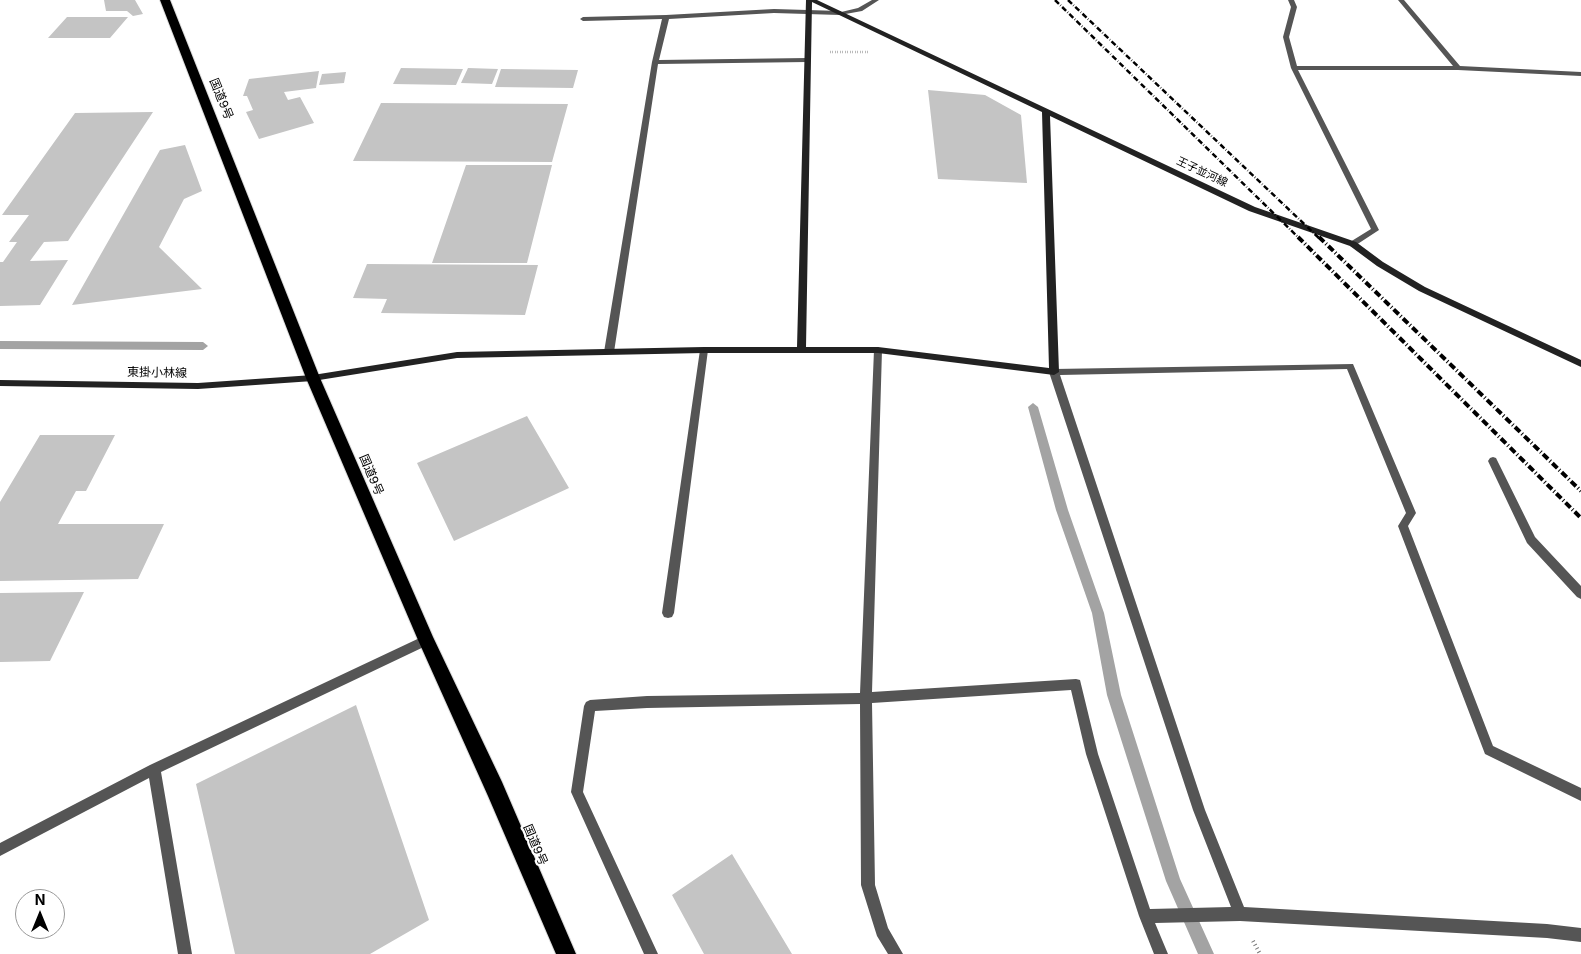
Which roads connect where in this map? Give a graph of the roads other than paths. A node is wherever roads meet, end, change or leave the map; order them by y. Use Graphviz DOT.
graph roads {
  1 [pos="165,0"];
  2 [pos="810,0"];
  3 [pos="876,0"];
  4 [pos="1290,0"];
  5 [pos="1401,0"];
  6 [pos="808,12"];
  7 [pos="840,13"];
  8 [pos="666,17"];
  9 [pos="583,19"];
  10 [pos="807,56"];
  11 [pos="655,62"];
  12 [pos="1294,68"];
  13 [pos="1458,68"];
  14 [pos="1581,74"];
  15 [pos="1046,111"];
  16 [pos="1353,244"];
  17 [pos="704,350"];
  18 [pos="801,350"];
  19 [pos="878,350"];
  20 [pos="609,352"];
  21 [pos="1581,364"];
  22 [pos="1054,372"];
  23 [pos="313,378"];
  24 [pos="0,383"];
  25 [pos="1493,461"];
  26 [pos="1581,594"];
  27 [pos="668,613"];
  28 [pos="426,640"];
  29 [pos="866,698"];
  30 [pos="154,769"];
  31 [pos="1581,795"];
  32 [pos="0,850"];
  33 [pos="1240,914"];
  34 [pos="1146,916"];
  35 [pos="1581,935"];
  36 [pos="185,954"];
  37 [pos="566,954"];
  38 [pos="651,954"];
  39 [pos="896,954"];
  40 [pos="1161,954"];
  1 -- 23 [label="highway, 国道9号"];
  2 -- 6 [label="street"];
  2 -- 7 [label="street, 王子並河線"];
  3 -- 7 [label="street"];
  4 -- 12 [label="street"];
  5 -- 13 [label="street"];
  6 -- 7 [label="street"];
  6 -- 8 [label="street"];
  6 -- 10 [label="street"];
  7 -- 15 [label="street, 王子並河線"];
  8 -- 9 [label="street"];
  8 -- 11 [label="street"];
  10 -- 11 [label="street"];
  10 -- 18 [label="street"];
  11 -- 20 [label="street"];
  12 -- 13 [label="street"];
  12 -- 16 [label="street"];
  13 -- 14 [label="street"];
  15 -- 16 [label="street, 王子並河線"];
  15 -- 22 [label="street"];
  16 -- 21 [label="street, 王子並河線"];
  17 -- 18 [label="street, 東掛小林線"];
  17 -- 20 [label="street, 東掛小林線"];
  17 -- 27 [label="street"];
  18 -- 19 [label="street, 東掛小林線"];
  19 -- 22 [label="street, 東掛小林線"];
  19 -- 29 [label="street"];
  20 -- 23 [label="street, 東掛小林線"];
  22 -- 31 [label="street"];
  22 -- 33 [label="street"];
  23 -- 24 [label="street, 東掛小林線"];
  23 -- 28 [label="highway, 国道9号"];
  25 -- 26 [label="street"];
  28 -- 30 [label="street"];
  28 -- 37 [label="highway, 国道9号"];
  29 -- 34 [label="street"];
  29 -- 38 [label="street"];
  29 -- 39 [label="street"];
  30 -- 32 [label="street"];
  30 -- 36 [label="street"];
  33 -- 34 [label="street"];
  33 -- 35 [label="street"];
  34 -- 40 [label="street"];
}
